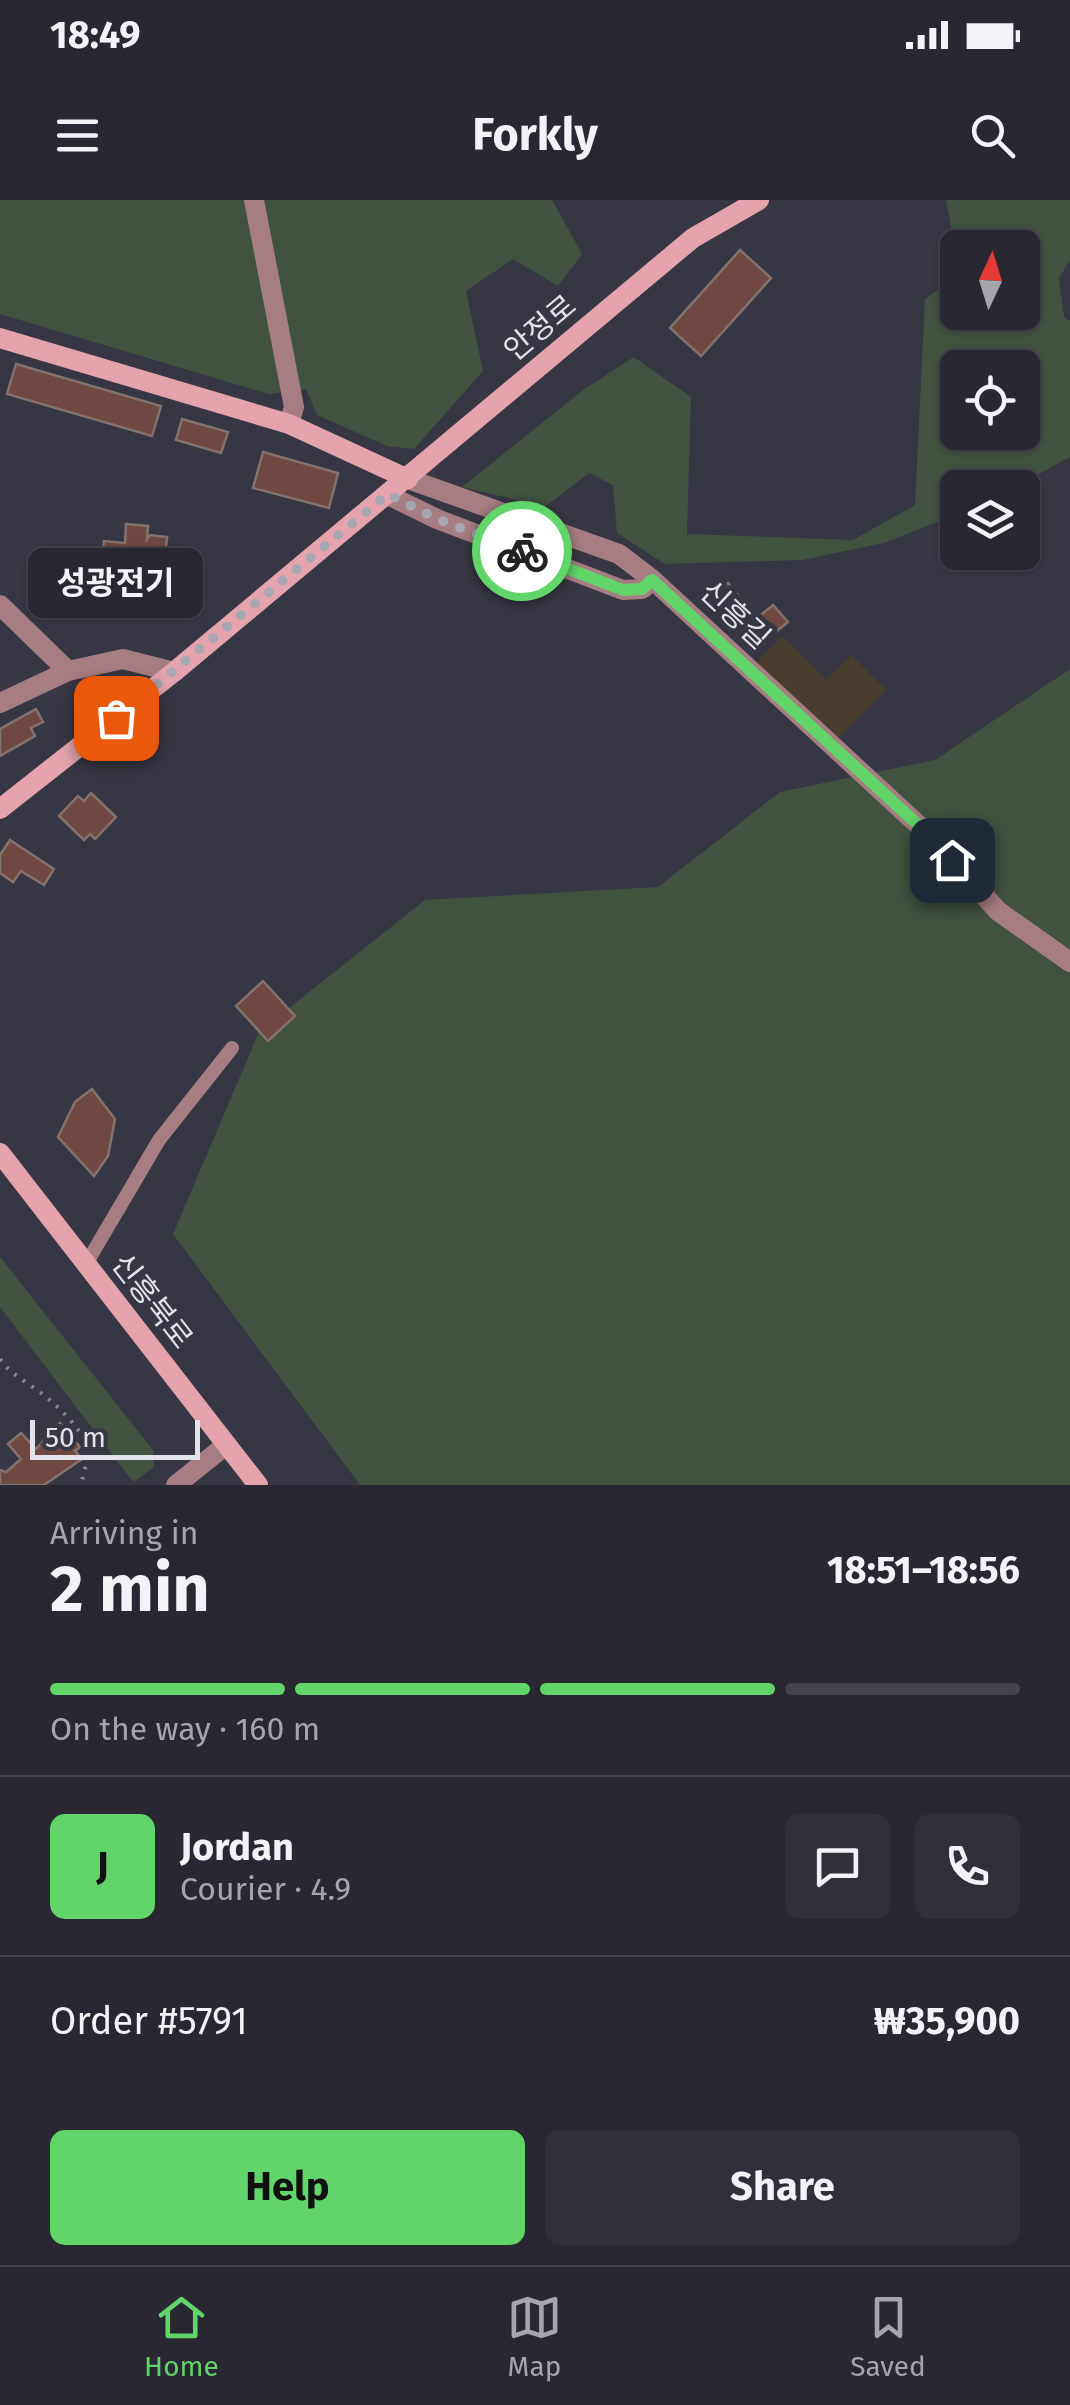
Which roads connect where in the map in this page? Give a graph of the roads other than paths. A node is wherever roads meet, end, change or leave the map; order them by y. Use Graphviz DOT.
graph roads {
  1 [pos="254,200"];
  2 [pos="760,200"];
  3 [pos="0,338"];
  4 [pos="289,424"];
  5 [pos="408,479"];
  6 [pos="388,494"];
  7 [pos="652,580"];
  8 [pos="0,605"];
  9 [pos="68,671"];
  10 [pos="174,672"];
  11 [pos="0,703"];
  12 [pos="0,809"];
  13 [pos="1070,962"];
  14 [pos="232,1048"];
  15 [pos="0,1153"];
  16 [pos="86,1264"];
  17 [pos="226,1445"];
  18 [pos="176,1485"];
  19 [pos="258,1485"];
  1 -- 4 [label="street"];
  2 -- 5 [label="street, 안정로"];
  3 -- 4 [label="street, 신흥길"];
  4 -- 5 [label="street, 신흥길"];
  5 -- 6 [label="street, 안정로"];
  5 -- 7 [label="street, 신흥길"];
  6 -- 7 [label="street"];
  6 -- 10 [label="street, 안정로"];
  7 -- 13 [label="street, 신흥길"];
  8 -- 9 [label="street"];
  9 -- 10 [label="street"];
  9 -- 11 [label="street"];
  10 -- 12 [label="street, 안정로"];
  14 -- 16 [label="lane"];
  15 -- 16 [label="street, 신흥북로"];
  16 -- 17 [label="street, 신흥북로"];
  17 -- 18 [label="street"];
  17 -- 19 [label="street, 신흥북로"];
}
